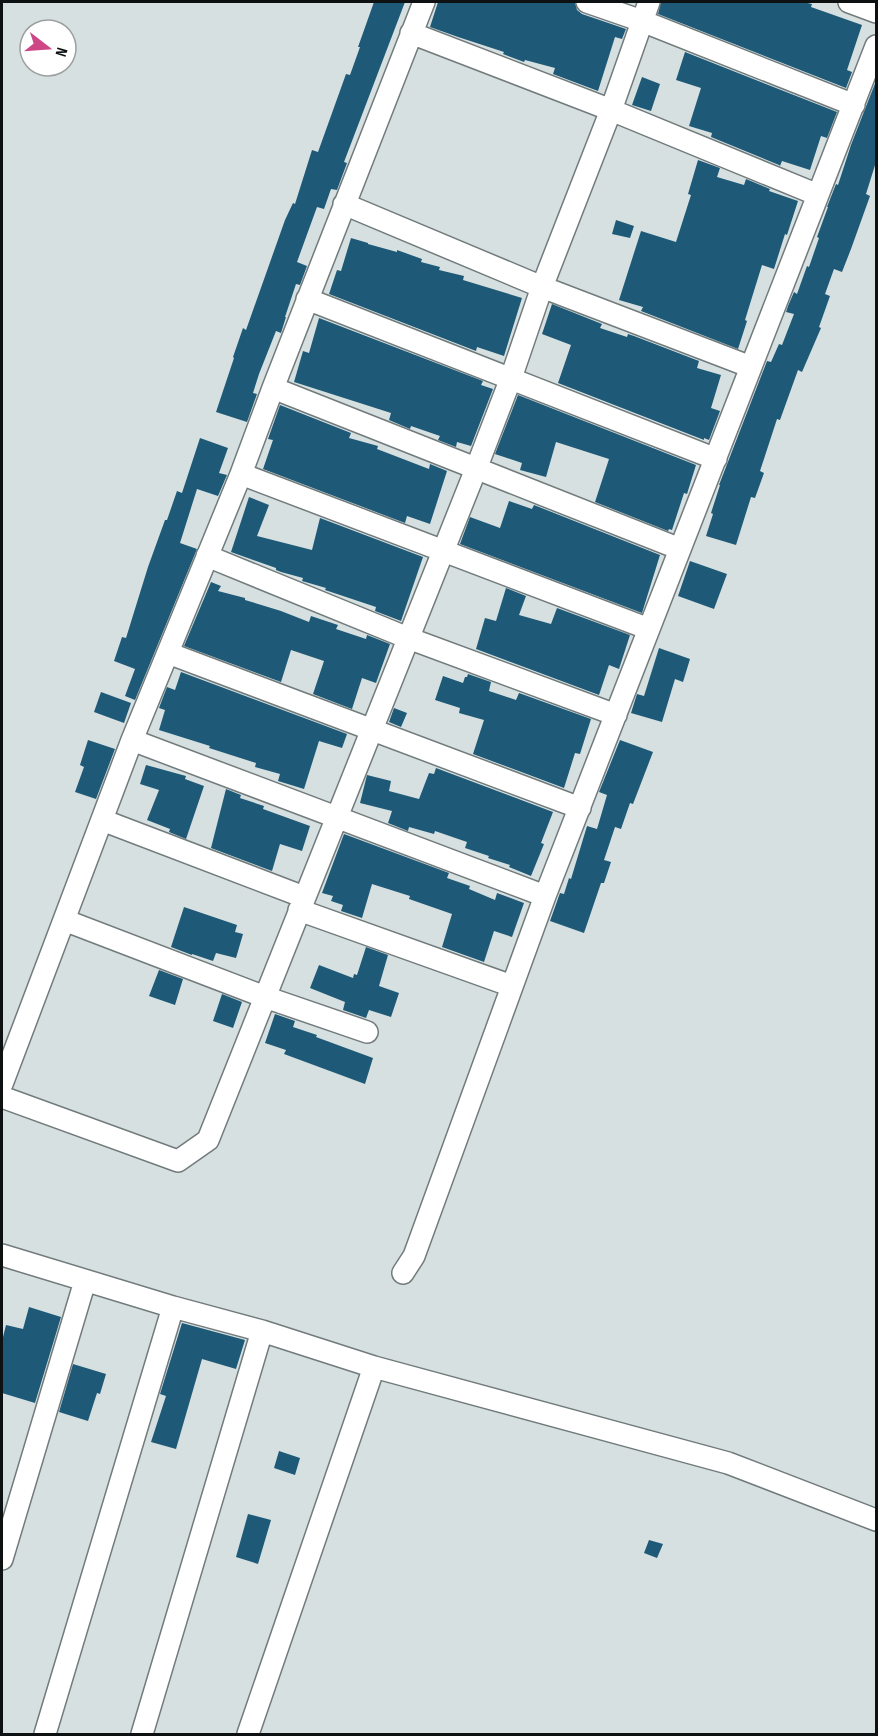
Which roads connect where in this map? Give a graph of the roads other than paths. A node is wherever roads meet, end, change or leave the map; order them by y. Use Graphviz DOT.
graph roads {
  1 [pos="424,2"];
  2 [pos="587,2"];
  3 [pos="849,2"];
  4 [pos="645,11"];
  5 [pos="876,12"];
  6 [pos="411,33"];
  7 [pos="876,46"];
  8 [pos="854,105"];
  9 [pos="611,110"];
  10 [pos="818,195"];
  11 [pos="344,204"];
  12 [pos="542,287"];
  13 [pos="307,299"];
  14 [pos="751,367"];
  15 [pos="511,378"];
  16 [pos="273,388"];
  17 [pos="716,459"];
  18 [pos="476,469"];
  19 [pos="241,474"];
  20 [pos="680,549"];
  21 [pos="443,550"];
  22 [pos="207,556"];
  23 [pos="650,629"];
  24 [pos="408,638"];
  25 [pos="168,653"];
  26 [pos="616,715"];
  27 [pos="371,729"];
  28 [pos="132,740"];
  29 [pos="580,808"];
  30 [pos="336,817"];
  31 [pos="102,820"];
  32 [pos="545,896"];
  33 [pos="302,904"];
  34 [pos="64,920"];
  35 [pos="512,986"];
  36 [pos="265,997"];
  37 [pos="367,1032"];
  38 [pos="2,1084"];
  39 [pos="2,1097"];
  40 [pos="2,1255"];
  41 [pos="403,1273"];
  42 [pos="85,1281"];
  43 [pos="173,1307"];
  44 [pos="262,1331"];
  45 [pos="374,1367"];
  46 [pos="876,1520"];
  47 [pos="2,1559"];
  48 [pos="45,1734"];
  49 [pos="142,1734"];
  50 [pos="248,1734"];
  1 -- 6 [label="street"];
  2 -- 4 [label="street"];
  3 -- 5 [label="street"];
  4 -- 8 [label="street"];
  4 -- 9 [label="street"];
  6 -- 9 [label="street"];
  6 -- 11 [label="street"];
  7 -- 8 [label="street"];
  8 -- 10 [label="street"];
  9 -- 10 [label="street"];
  9 -- 12 [label="street"];
  10 -- 14 [label="street"];
  11 -- 12 [label="street"];
  11 -- 13 [label="street"];
  12 -- 14 [label="street"];
  12 -- 15 [label="street"];
  13 -- 15 [label="street"];
  13 -- 16 [label="street"];
  14 -- 17 [label="street"];
  15 -- 17 [label="street"];
  15 -- 18 [label="street"];
  16 -- 18 [label="street"];
  16 -- 19 [label="street"];
  17 -- 20 [label="street"];
  18 -- 20 [label="street"];
  18 -- 21 [label="street"];
  19 -- 21 [label="street"];
  19 -- 22 [label="street"];
  20 -- 23 [label="street"];
  21 -- 23 [label="street"];
  21 -- 24 [label="street"];
  22 -- 24 [label="street"];
  22 -- 25 [label="street"];
  23 -- 26 [label="street"];
  24 -- 26 [label="street"];
  24 -- 27 [label="street"];
  25 -- 27 [label="street"];
  25 -- 28 [label="street"];
  26 -- 29 [label="street"];
  27 -- 29 [label="street"];
  27 -- 30 [label="street"];
  28 -- 30 [label="street"];
  28 -- 31 [label="street"];
  29 -- 32 [label="street"];
  30 -- 32 [label="street"];
  30 -- 33 [label="street"];
  31 -- 33 [label="street"];
  31 -- 34 [label="street"];
  32 -- 35 [label="street"];
  33 -- 35 [label="street"];
  33 -- 36 [label="street"];
  34 -- 36 [label="street"];
  34 -- 38 [label="street"];
  35 -- 41 [label="street"];
  36 -- 37 [label="street"];
  36 -- 39 [label="street"];
  40 -- 42 [label="street"];
  42 -- 43 [label="street"];
  42 -- 47 [label="street"];
  43 -- 44 [label="street"];
  43 -- 48 [label="street"];
  44 -- 45 [label="street"];
  44 -- 49 [label="street"];
  45 -- 46 [label="street"];
  45 -- 50 [label="street"];
}
